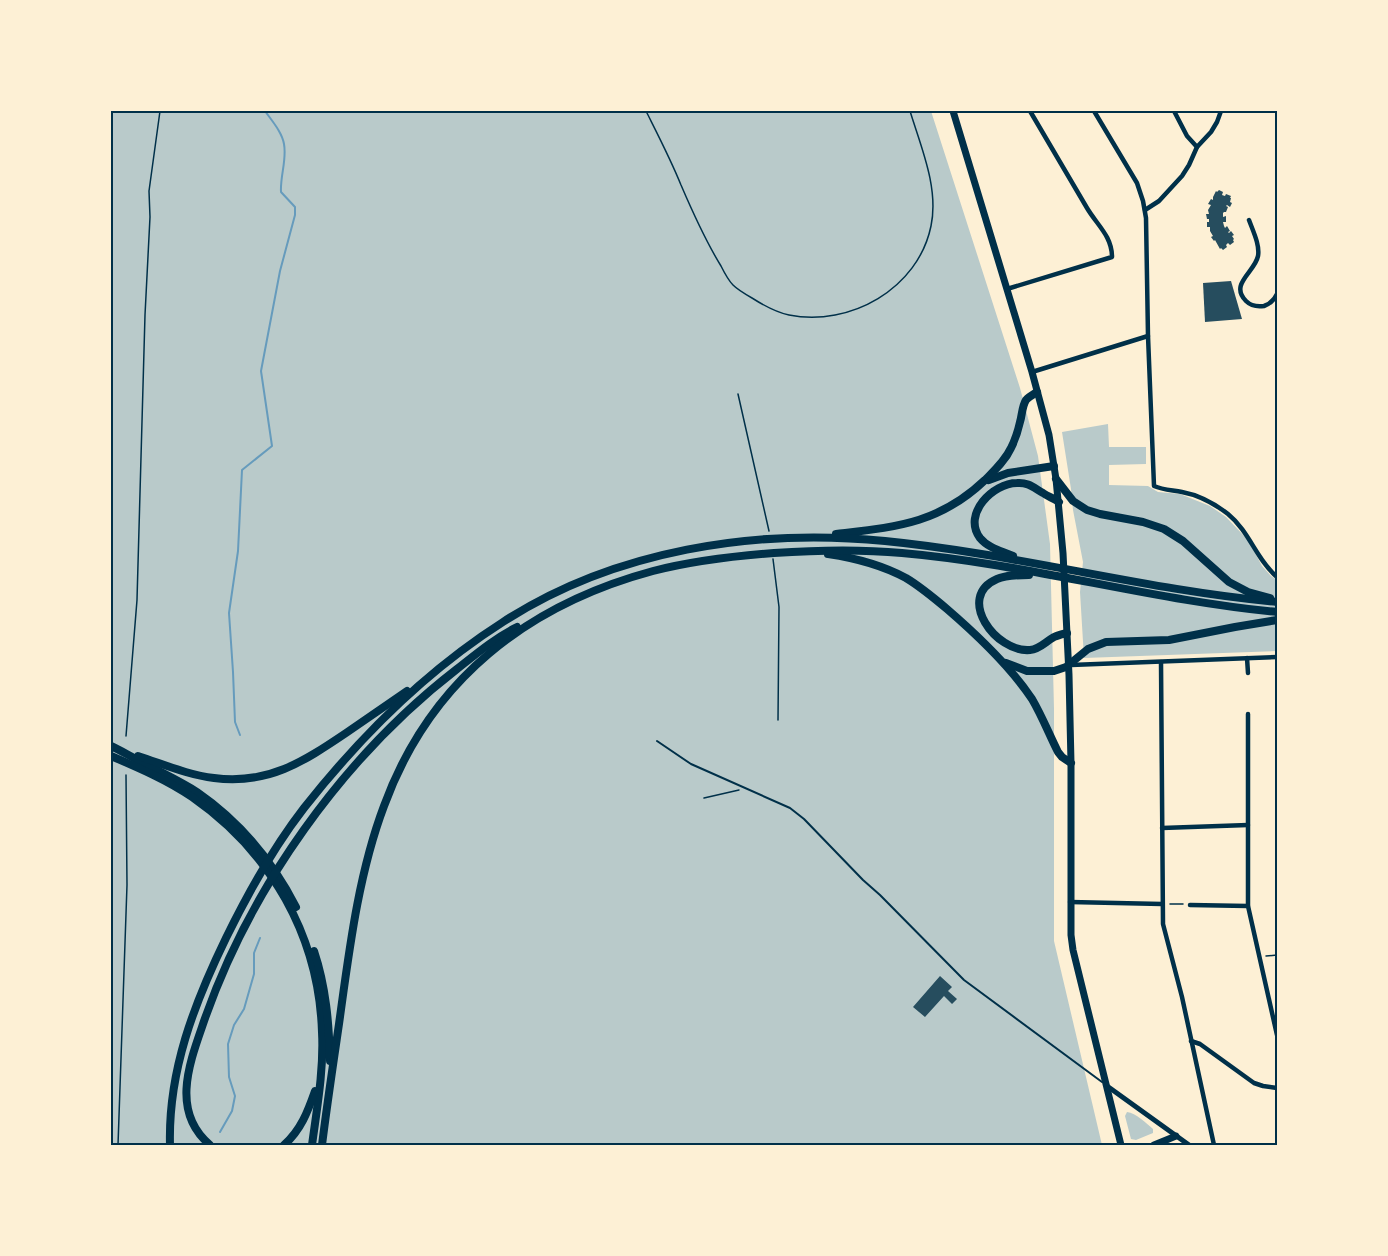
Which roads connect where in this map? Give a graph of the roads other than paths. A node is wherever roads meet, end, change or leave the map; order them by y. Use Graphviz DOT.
graph roads {
  1 [pos="953,111"];
  2 [pos="1030,111"];
  3 [pos="1094,111"];
  4 [pos="1174,111"];
  5 [pos="1221,111"];
  6 [pos="1197,147"];
  7 [pos="1145,210"];
  8 [pos="1250,220"];
  9 [pos="1007,289"];
  10 [pos="1277,294"];
  11 [pos="1148,336"];
  12 [pos="1032,372"];
  13 [pos="1037,392"];
  14 [pos="1054,466"];
  15 [pos="1056,479"];
  16 [pos="973,491"];
  17 [pos="1059,502"];
  18 [pos="803,538"];
  19 [pos="800,551"];
  20 [pos="1031,563"];
  21 [pos="1049,575"];
  22 [pos="1277,577"];
  23 [pos="1277,601"];
  24 [pos="1277,612"];
  25 [pos="536,619"];
  26 [pos="1277,620"];
  27 [pos="1067,633"];
  28 [pos="997,657"];
  29 [pos="1277,657"];
  30 [pos="1247,658"];
  31 [pos="1161,662"];
  32 [pos="1068,665"];
  33 [pos="438,670"];
  34 [pos="1248,673"];
  35 [pos="1248,714"];
  36 [pos="657,741"];
  37 [pos="113,750"];
  38 [pos="1071,762"];
  39 [pos="1248,825"];
  40 [pos="1162,828"];
  41 [pos="287,895"];
  42 [pos="1070,902"];
  43 [pos="1162,904"];
  44 [pos="1190,905"];
  45 [pos="1248,906"];
  46 [pos="1277,1035"];
  47 [pos="1191,1041"];
  48 [pos="320,1078"];
  49 [pos="331,1080"];
  50 [pos="1107,1086"];
  51 [pos="1277,1088"];
  52 [pos="1176,1136"];
  53 [pos="170,1145"];
  54 [pos="210,1145"];
  55 [pos="284,1145"];
  56 [pos="312,1145"];
  57 [pos="322,1145"];
  58 [pos="1121,1145"];
  59 [pos="1154,1145"];
  60 [pos="1189,1145"];
  61 [pos="1214,1145"];
  1 -- 9 [label="main road"];
  2 -- 9 [label="street"];
  3 -- 7 [label="street"];
  4 -- 6 [label="street"];
  5 -- 6 [label="street"];
  6 -- 7 [label="street"];
  7 -- 11 [label="street"];
  8 -- 10 [label="street"];
  9 -- 12 [label="main road"];
  11 -- 12 [label="street"];
  11 -- 22 [label="street"];
  12 -- 13 [label="main road"];
  13 -- 14 [label="main road"];
  13 -- 16 [label="highway"];
  14 -- 15 [label="main road"];
  14 -- 16 [label="highway"];
  15 -- 17 [label="main road"];
  15 -- 23 [label="highway"];
  16 -- 18 [label="highway"];
  17 -- 20 [label="highway"];
  17 -- 27 [label="main road"];
  18 -- 20 [label="highway"];
  18 -- 33 [label="highway"];
  19 -- 21 [label="highway"];
  19 -- 25 [label="highway"];
  19 -- 28 [label="highway"];
  20 -- 23 [label="highway"];
  21 -- 24 [label="highway"];
  21 -- 27 [label="highway"];
  25 -- 49 [label="highway"];
  25 -- 54 [label="highway"];
  26 -- 32 [label="highway"];
  27 -- 32 [label="main road"];
  28 -- 32 [label="highway"];
  28 -- 38 [label="highway"];
  29 -- 30 [label="street"];
  30 -- 31 [label="street"];
  30 -- 34 [label="street"];
  31 -- 32 [label="street"];
  31 -- 40 [label="street"];
  32 -- 38 [label="main road"];
  33 -- 37 [label="highway"];
  33 -- 53 [label="highway"];
  35 -- 39 [label="street"];
  36 -- 50 [label="lane"];
  37 -- 41 [label="highway"];
  38 -- 42 [label="main road"];
  39 -- 40 [label="street"];
  39 -- 45 [label="street"];
  40 -- 43 [label="street"];
  41 -- 48 [label="highway"];
  41 -- 49 [label="highway"];
  42 -- 43 [label="street"];
  42 -- 50 [label="main road"];
  43 -- 47 [label="street"];
  44 -- 45 [label="street"];
  45 -- 46 [label="street"];
  47 -- 51 [label="street"];
  47 -- 61 [label="street"];
  48 -- 55 [label="highway"];
  48 -- 56 [label="highway"];
  49 -- 57 [label="highway"];
  50 -- 52 [label="street"];
  50 -- 58 [label="main road"];
  52 -- 59 [label="main road"];
  52 -- 60 [label="street"];
}
